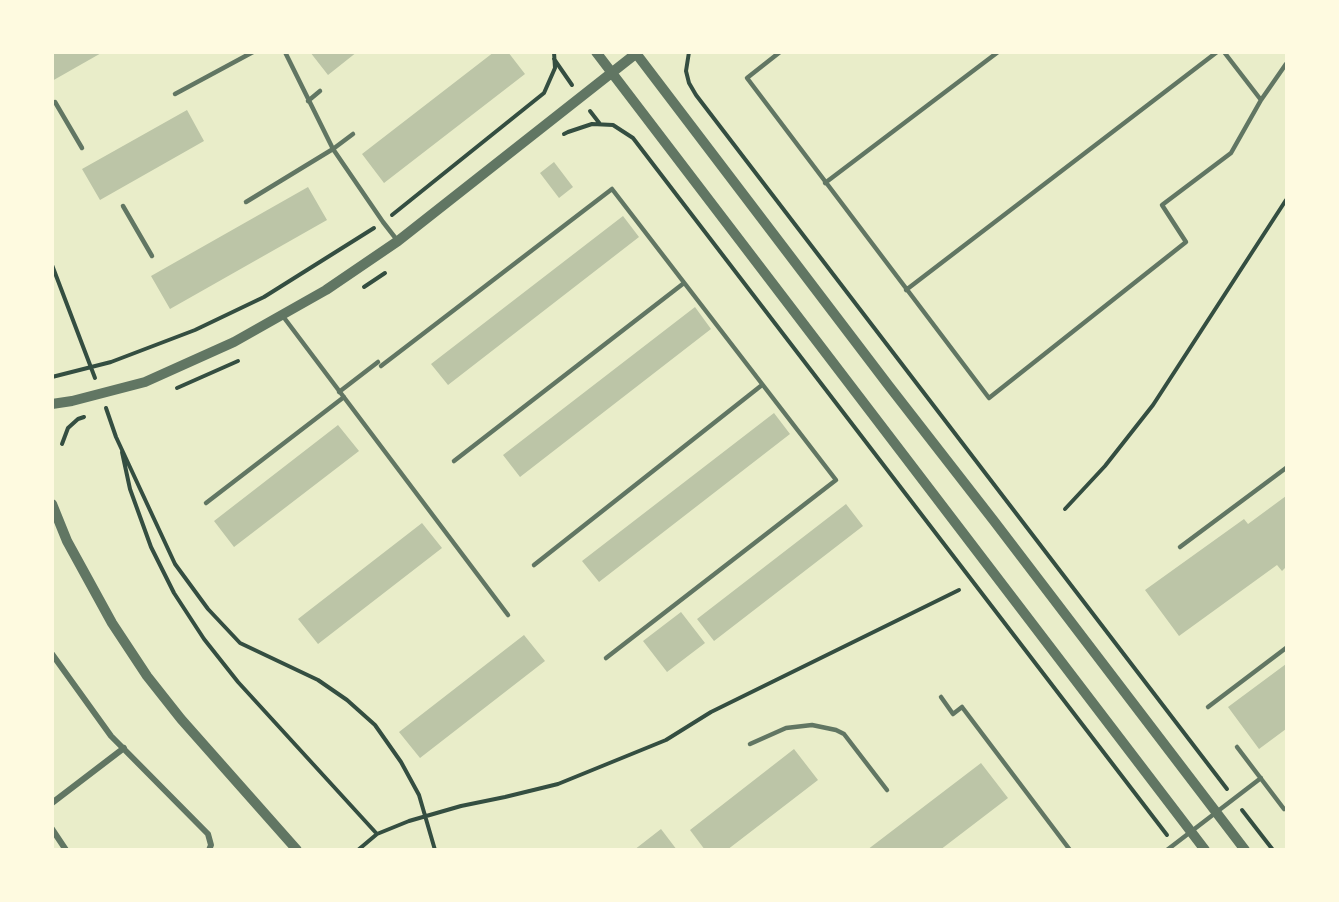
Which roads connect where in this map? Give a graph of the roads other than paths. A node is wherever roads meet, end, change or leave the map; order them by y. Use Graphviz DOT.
graph roads {
  1 [pos="253,52"];
  2 [pos="285,52"];
  3 [pos="596,52"];
  4 [pos="780,52"];
  5 [pos="998,52"];
  6 [pos="1217,52"];
  7 [pos="1224,52"];
  8 [pos="637,53"];
  9 [pos="1287,64"];
  10 [pos="612,73"];
  11 [pos="320,91"];
  12 [pos="175,94"];
  13 [pos="1261,100"];
  14 [pos="308,101"];
  15 [pos="55,102"];
  16 [pos="353,135"];
  17 [pos="82,148"];
  18 [pos="333,149"];
  19 [pos="825,183"];
  20 [pos="246,202"];
  21 [pos="123,206"];
  22 [pos="398,241"];
  23 [pos="152,256"];
  24 [pos="684,284"];
  25 [pos="906,290"];
  26 [pos="282,315"];
  27 [pos="762,385"];
  28 [pos="339,392"];
  29 [pos="344,397"];
  30 [pos="52,404"];
  31 [pos="454,461"];
  32 [pos="1287,468"];
  33 [pos="206,503"];
  34 [pos="52,504"];
  35 [pos="1180,547"];
  36 [pos="534,565"];
  37 [pos="508,615"];
  38 [pos="1287,648"];
  39 [pos="52,654"];
  40 [pos="606,658"];
  41 [pos="941,697"];
  42 [pos="1208,707"];
  43 [pos="750,744"];
  44 [pos="1238,747"];
  45 [pos="124,748"];
  46 [pos="1261,778"];
  47 [pos="887,790"];
  48 [pos="52,803"];
  49 [pos="1284,809"];
  50 [pos="1216,812"];
  51 [pos="52,829"];
  52 [pos="1191,831"];
  53 [pos="66,849"];
  54 [pos="209,849"];
  55 [pos="297,849"];
  56 [pos="1070,849"];
  57 [pos="1167,849"];
  58 [pos="1205,849"];
  59 [pos="1245,849"];
  1 -- 12 [label="lane"];
  2 -- 14 [label="lane"];
  3 -- 10 [label="street"];
  4 -- 19 [label="lane"];
  5 -- 19 [label="lane"];
  6 -- 25 [label="lane"];
  7 -- 13 [label="lane"];
  8 -- 10 [label="street"];
  8 -- 50 [label="street"];
  9 -- 13 [label="lane"];
  10 -- 22 [label="street"];
  10 -- 52 [label="street"];
  11 -- 14 [label="lane"];
  13 -- 25 [label="lane"];
  14 -- 18 [label="lane"];
  15 -- 17 [label="lane"];
  16 -- 18 [label="lane"];
  18 -- 20 [label="lane"];
  18 -- 22 [label="lane"];
  19 -- 25 [label="lane"];
  21 -- 23 [label="lane"];
  22 -- 26 [label="street"];
  24 -- 27 [label="lane"];
  24 -- 28 [label="lane"];
  24 -- 31 [label="lane"];
  26 -- 28 [label="lane"];
  26 -- 30 [label="street"];
  27 -- 36 [label="lane"];
  27 -- 40 [label="lane"];
  28 -- 29 [label="lane"];
  29 -- 33 [label="lane"];
  29 -- 37 [label="lane"];
  32 -- 35 [label="lane"];
  34 -- 55 [label="street"];
  38 -- 42 [label="lane"];
  39 -- 45 [label="street"];
  41 -- 56 [label="lane"];
  43 -- 47 [label="lane"];
  44 -- 46 [label="lane"];
  45 -- 48 [label="street"];
  45 -- 54 [label="street"];
  46 -- 49 [label="lane"];
  46 -- 50 [label="lane"];
  50 -- 52 [label="lane"];
  50 -- 59 [label="street"];
  51 -- 53 [label="street"];
  52 -- 57 [label="lane"];
  52 -- 58 [label="street"];
}
